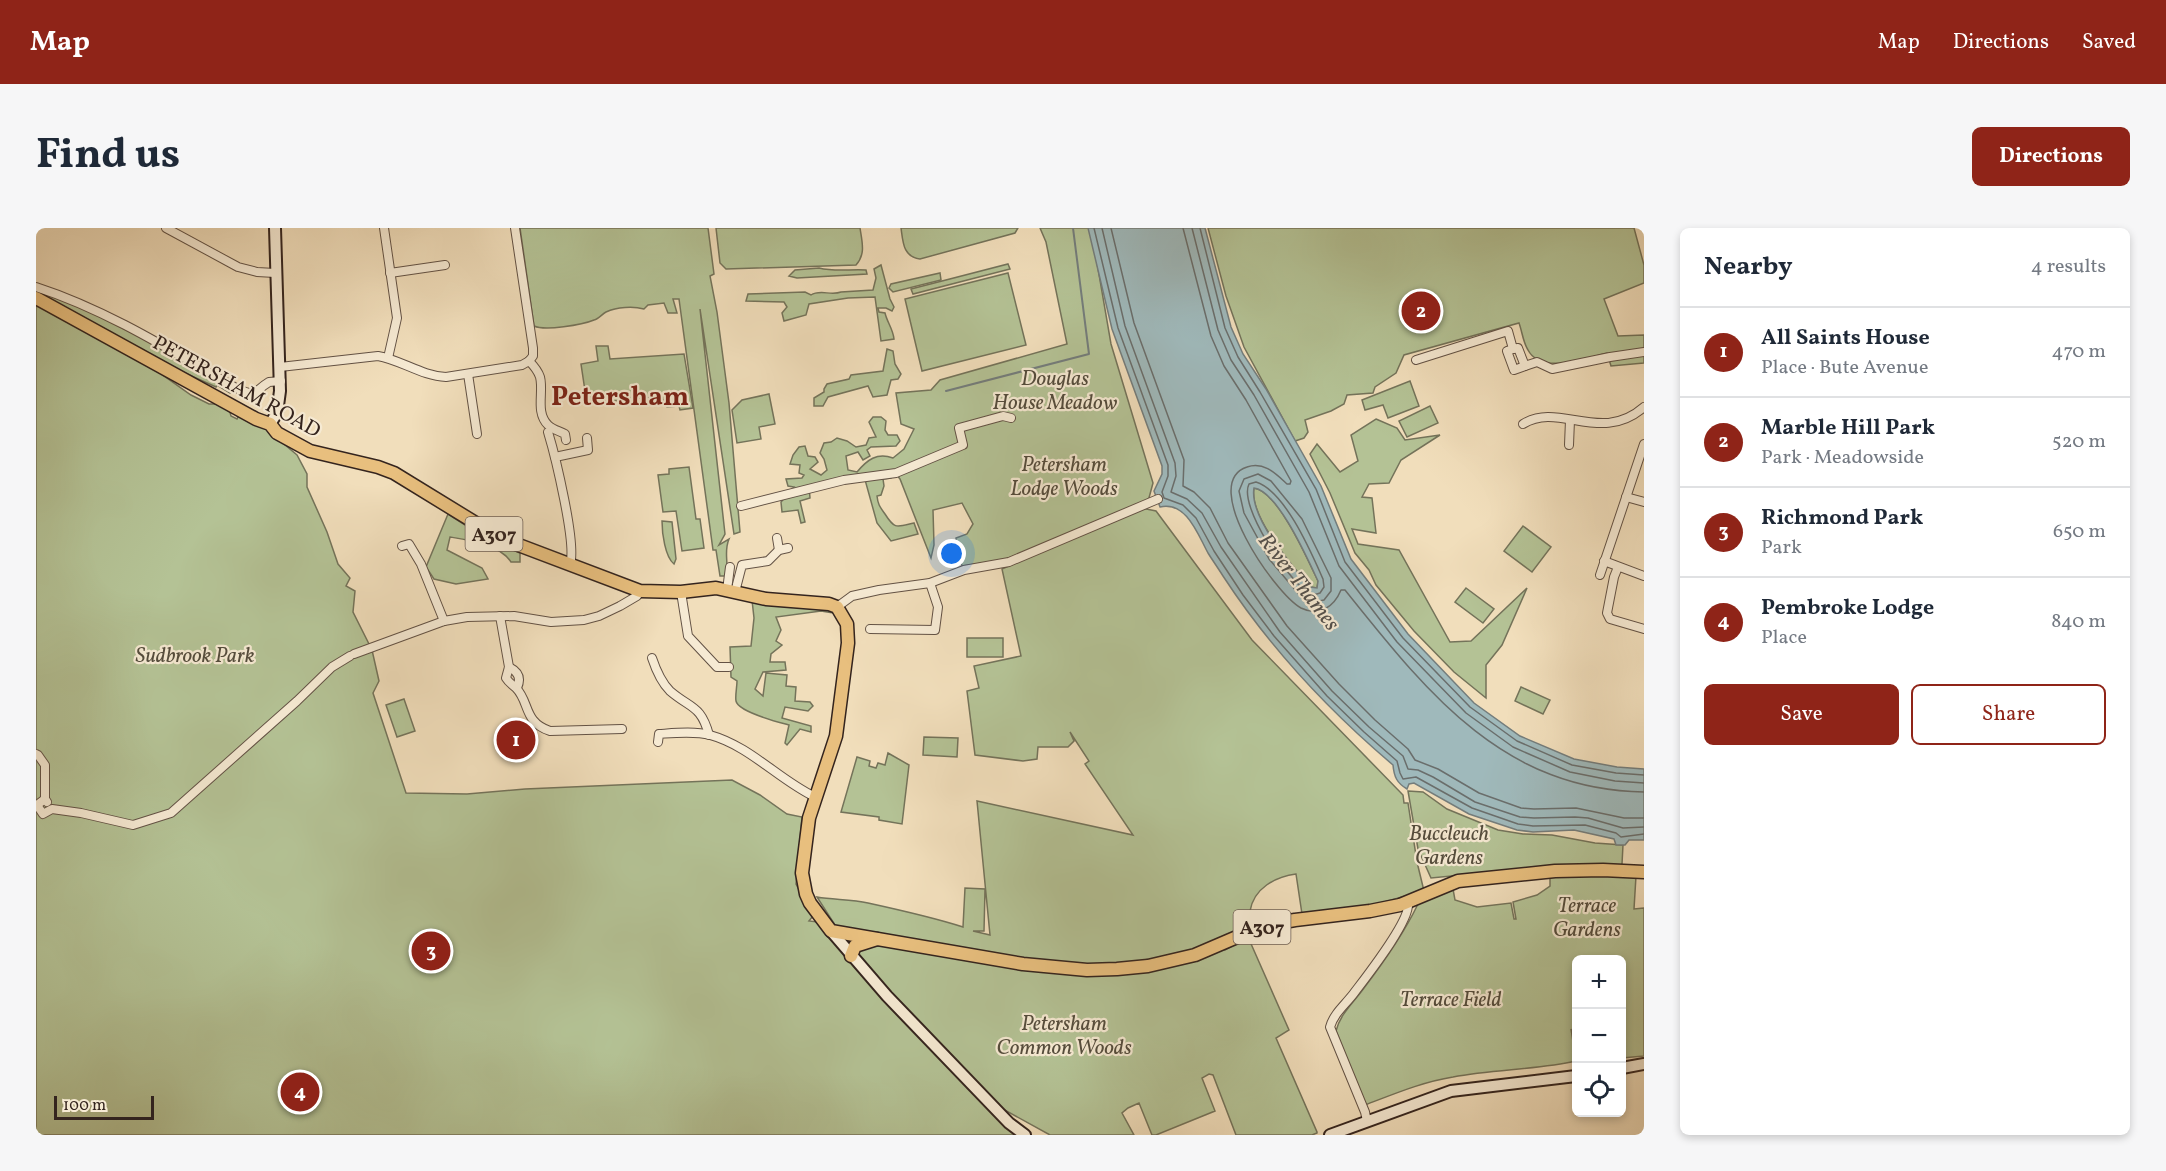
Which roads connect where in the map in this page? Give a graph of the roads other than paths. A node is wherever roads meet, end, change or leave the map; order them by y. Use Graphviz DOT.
graph roads {
  1 [pos="275,228"];
  2 [pos="384,228"];
  3 [pos="515,228"];
  4 [pos="171,229"];
  5 [pos="445,265"];
  6 [pos="275,273"];
  7 [pos="390,273"];
  8 [pos="36,287"];
  9 [pos="36,298"];
  10 [pos="1644,352"];
  11 [pos="388,358"];
  12 [pos="1416,360"];
  13 [pos="529,361"];
  14 [pos="280,367"];
  15 [pos="468,374"];
  16 [pos="281,381"];
  17 [pos="1644,407"];
  18 [pos="1011,417"];
  19 [pos="1570,420"];
  20 [pos="270,424"];
  21 [pos="1523,424"];
  22 [pos="548,428"];
  23 [pos="477,435"];
  24 [pos="587,438"];
  25 [pos="566,440"];
  26 [pos="1644,444"];
  27 [pos="1569,445"];
  28 [pos="555,457"];
  29 [pos="1626,497"];
  30 [pos="1158,499"];
  31 [pos="1644,502"];
  32 [pos="741,506"];
  33 [pos="777,538"];
  34 [pos="402,546"];
  35 [pos="788,548"];
  36 [pos="779,550"];
  37 [pos="1604,561"];
  38 [pos="570,564"];
  39 [pos="730,567"];
  40 [pos="1618,567"];
  41 [pos="1600,575"];
  42 [pos="1644,576"];
  43 [pos="930,583"];
  44 [pos="640,591"];
  45 [pos="731,591"];
  46 [pos="681,592"];
  47 [pos="837,607"];
  48 [pos="500,616"];
  49 [pos="444,621"];
  50 [pos="870,629"];
  51 [pos="1644,629"];
  52 [pos="652,658"];
  53 [pos="509,667"];
  54 [pos="729,667"];
  55 [pos="517,688"];
  56 [pos="622,729"];
  57 [pos="658,734"];
  58 [pos="709,735"];
  59 [pos="36,754"];
  60 [pos="815,797"];
  61 [pos="1644,872"];
  62 [pos="1408,902"];
  63 [pos="831,931"];
  64 [pos="882,938"];
  65 [pos="851,956"];
  66 [pos="1644,1064"];
  67 [pos="1626,1067"];
  68 [pos="1572,1076"];
  69 [pos="1367,1121"];
  70 [pos="1025,1135"];
  71 [pos="1330,1135"];
  1 -- 6 [label="main road"];
  2 -- 7 [label="street"];
  3 -- 13 [label="street"];
  4 -- 6 [label="street"];
  5 -- 7 [label="street"];
  6 -- 14 [label="main road"];
  7 -- 11 [label="street"];
  8 -- 16 [label="street"];
  9 -- 20 [label="main road, PETERSHAM ROAD / A307"];
  10 -- 12 [label="street"];
  11 -- 14 [label="street"];
  11 -- 15 [label="street"];
  13 -- 15 [label="street"];
  13 -- 22 [label="street"];
  14 -- 16 [label="main road"];
  15 -- 23 [label="street"];
  16 -- 20 [label="main road"];
  17 -- 19 [label="street"];
  18 -- 32 [label="street"];
  19 -- 21 [label="street"];
  19 -- 27 [label="street"];
  20 -- 38 [label="main road, PETERSHAM ROAD / A307"];
  22 -- 25 [label="street"];
  22 -- 28 [label="street"];
  24 -- 28 [label="street"];
  26 -- 29 [label="street"];
  28 -- 38 [label="street"];
  29 -- 31 [label="street"];
  29 -- 37 [label="street"];
  30 -- 43 [label="street"];
  33 -- 36 [label="street"];
  34 -- 49 [label="street"];
  35 -- 36 [label="street"];
  36 -- 45 [label="street"];
  37 -- 40 [label="street"];
  37 -- 41 [label="street"];
  38 -- 44 [label="main road, PETERSHAM ROAD / A307"];
  39 -- 45 [label="street"];
  40 -- 42 [label="street"];
  40 -- 51 [label="street"];
  43 -- 47 [label="street"];
  43 -- 50 [label="street"];
  44 -- 46 [label="main road, PETERSHAM ROAD / A307"];
  44 -- 48 [label="street"];
  45 -- 46 [label="main road, PETERSHAM ROAD / A307"];
  45 -- 47 [label="main road, PETERSHAM ROAD / A307"];
  46 -- 54 [label="street"];
  47 -- 60 [label="main road"];
  48 -- 49 [label="street"];
  48 -- 53 [label="street"];
  49 -- 59 [label="street"];
  52 -- 58 [label="street"];
  53 -- 55 [label="street"];
  53 -- 55 [label="street"];
  55 -- 56 [label="street"];
  57 -- 58 [label="street"];
  58 -- 60 [label="street"];
  60 -- 63 [label="main road"];
  61 -- 62 [label="main road, A307"];
  62 -- 64 [label="main road, A307"];
  62 -- 69 [label="street"];
  63 -- 64 [label="main road, A307"];
  63 -- 65 [label="main road"];
  64 -- 65 [label="main road, A307"];
  65 -- 70 [label="main road"];
  66 -- 67 [label="main road"];
  68 -- 69 [label="main road"];
  69 -- 71 [label="main road"];
}
